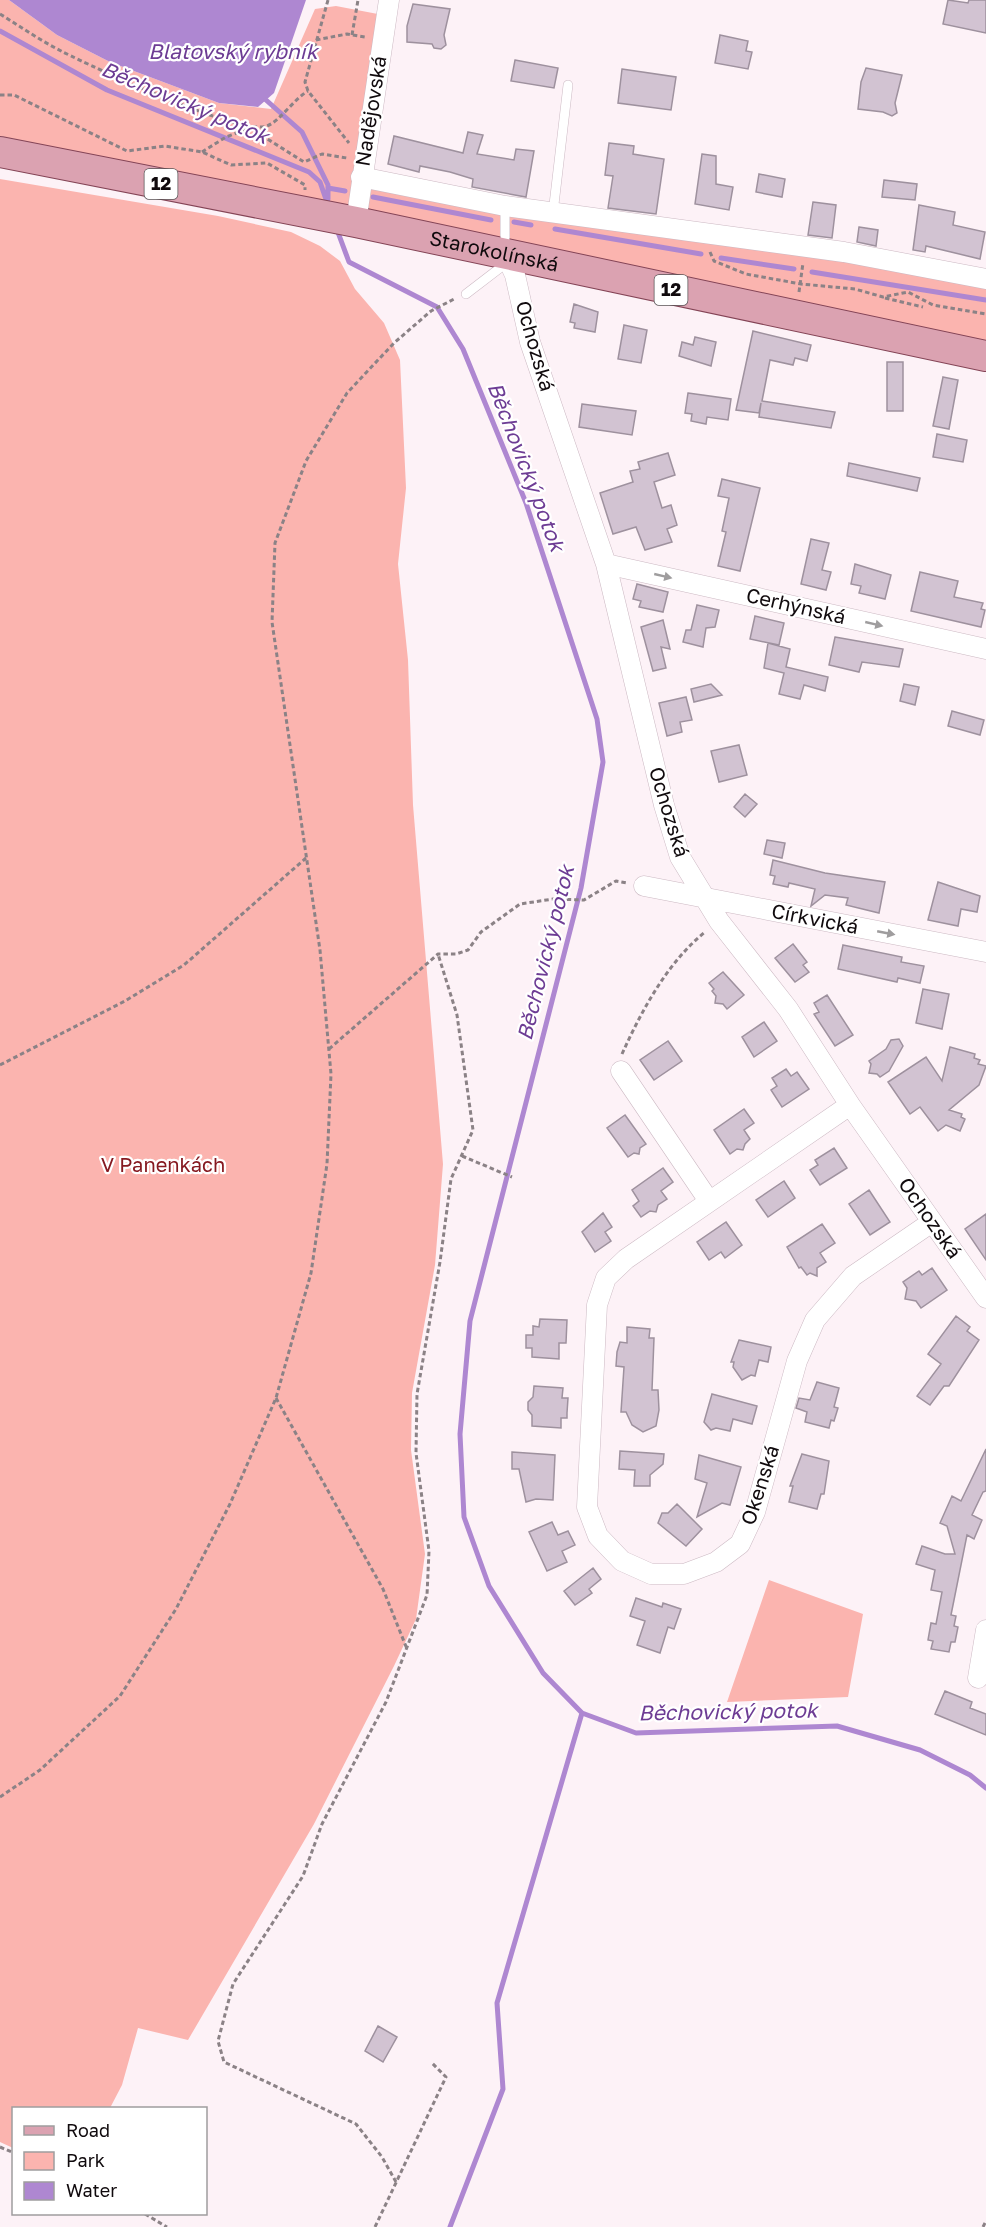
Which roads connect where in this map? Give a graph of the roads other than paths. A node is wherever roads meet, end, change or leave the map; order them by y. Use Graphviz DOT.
graph roads {
  1 [pos="389,0"];
  2 [pos="568,85"];
  3 [pos="0,152"];
  4 [pos="362,169"];
  5 [pos="505,206"];
  6 [pos="553,213"];
  7 [pos="356,222"];
  8 [pos="507,257"];
  9 [pos="986,279"];
  10 [pos="466,294"];
  11 [pos="986,356"];
  12 [pos="606,564"];
  13 [pos="986,648"];
  14 [pos="644,886"];
  15 [pos="705,898"];
  16 [pos="986,952"];
  17 [pos="621,1071"];
  18 [pos="850,1105"];
  19 [pos="708,1201"];
  20 [pos="932,1222"];
  21 [pos="986,1298"];
  22 [pos="986,1630"];
  23 [pos="978,1678"];
  1 -- 4 [label="street, Nadějovská"];
  2 -- 6 [label="lane"];
  3 -- 7 [label="main road, Starokolínská / 12"];
  4 -- 5 [label="street"];
  4 -- 7 [label="street, Nadějovská"];
  5 -- 6 [label="street"];
  5 -- 8 [label="lane"];
  6 -- 9 [label="street"];
  7 -- 8 [label="main road, Starokolínská / 12"];
  8 -- 10 [label="lane"];
  8 -- 11 [label="main road, Starokolínská / 12"];
  8 -- 12 [label="street, Ochozská"];
  12 -- 13 [label="street, Cerhýnská, one-way"];
  12 -- 15 [label="street, Ochozská"];
  14 -- 15 [label="street, Církvická"];
  15 -- 16 [label="street, Církvická, one-way"];
  15 -- 18 [label="street, Ochozská"];
  17 -- 19 [label="street"];
  18 -- 19 [label="street, Okenská"];
  18 -- 20 [label="street, Ochozská"];
  19 -- 20 [label="street, Okenská"];
  20 -- 21 [label="street, Ochozská"];
  22 -- 23 [label="street"];
}
